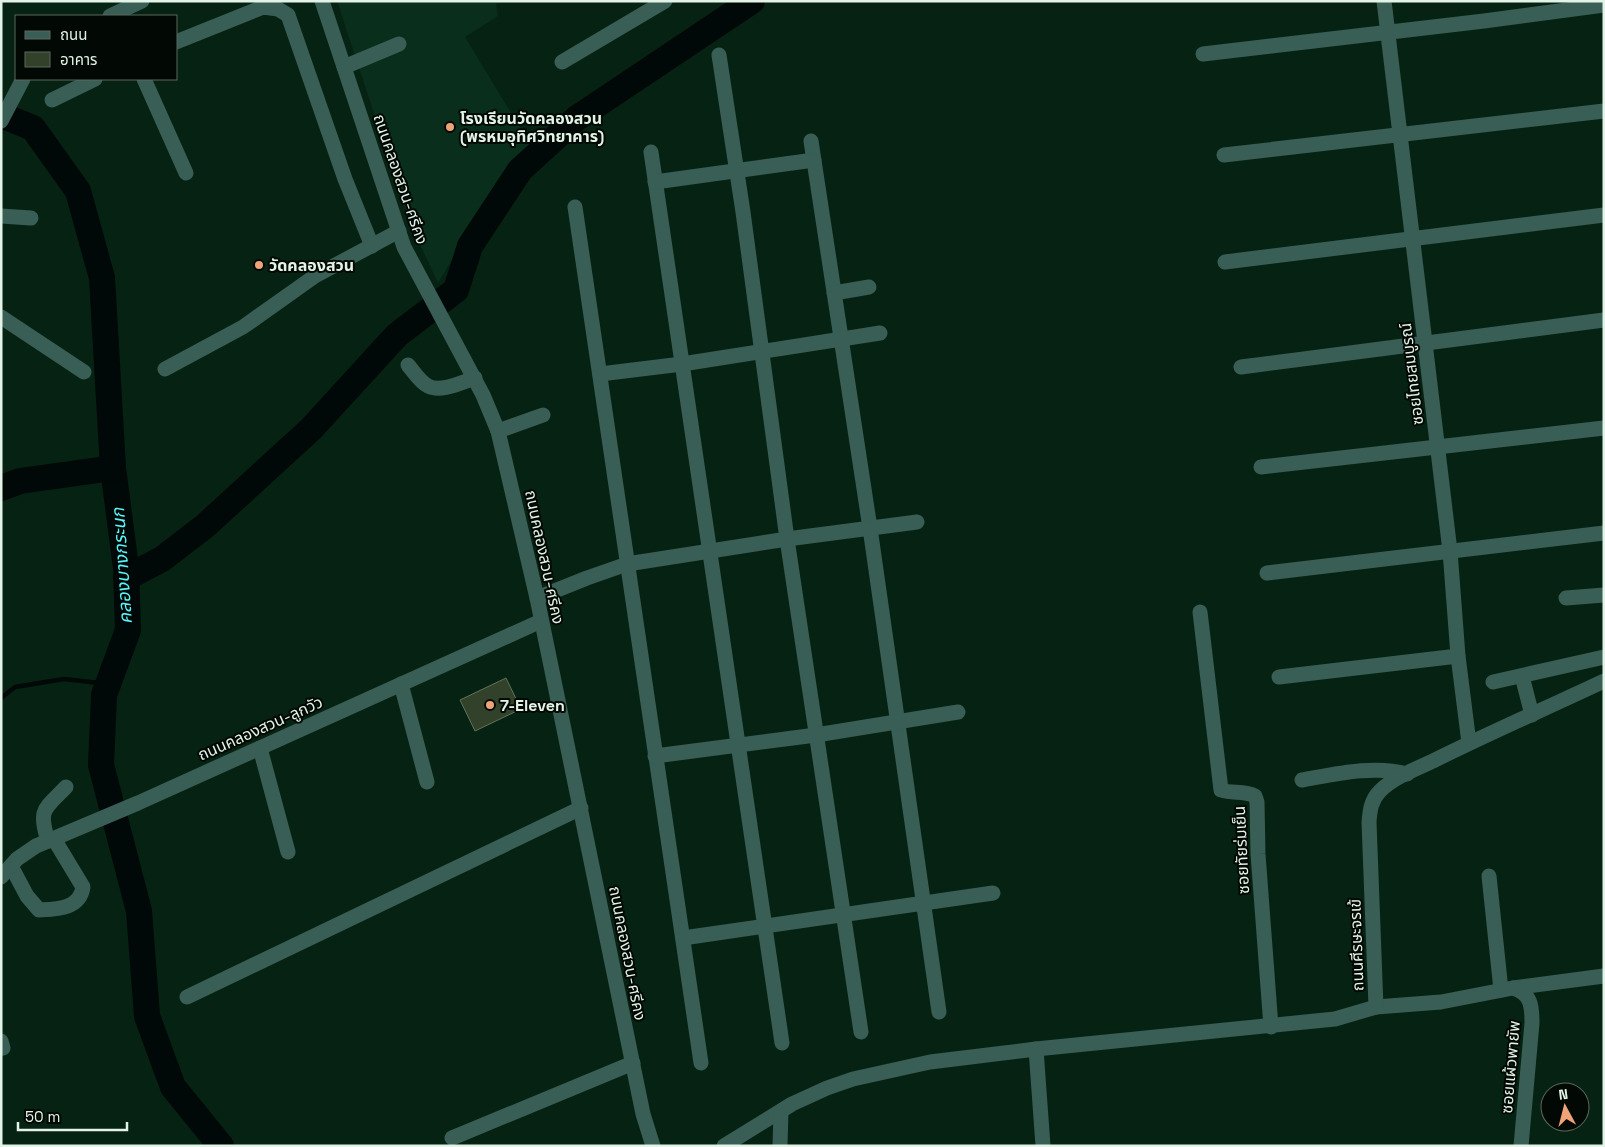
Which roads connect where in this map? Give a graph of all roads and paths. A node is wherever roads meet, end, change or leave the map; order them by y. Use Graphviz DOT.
graph roads {
  1 [pos="142,1"];
  2 [pos="322,1"];
  3 [pos="665,1"];
  4 [pos="1384,1"];
  5 [pos="1604,5"];
  6 [pos="117,11"];
  7 [pos="1388,32"];
  8 [pos="178,41"];
  9 [pos="399,44"];
  10 [pos="1203,54"];
  11 [pos="719,55"];
  12 [pos="562,62"];
  13 [pos="344,67"];
  14 [pos="22,80"];
  15 [pos="93,80"];
  16 [pos="144,80"];
  17 [pos="52,100"];
  18 [pos="1604,111"];
  19 [pos="1,121"];
  20 [pos="1401,136"];
  21 [pos="811,141"];
  22 [pos="651,152"];
  23 [pos="1224,155"];
  24 [pos="814,160"];
  25 [pos="737,171"];
  26 [pos="186,173"];
  27 [pos="655,182"];
  28 [pos="575,207"];
  29 [pos="1604,215"];
  30 [pos="1,216"];
  31 [pos="31,218"];
  32 [pos="399,231"];
  33 [pos="1412,238"];
  34 [pos="372,246"];
  35 [pos="1225,262"];
  36 [pos="870,287"];
  37 [pos="834,293"];
  38 [pos="1,318"];
  39 [pos="1604,320"];
  40 [pos="880,333"];
  41 [pos="841,340"];
  42 [pos="1425,342"];
  43 [pos="762,352"];
  44 [pos="682,364"];
  45 [pos="408,365"];
  46 [pos="1241,366"];
  47 [pos="165,369"];
  48 [pos="84,372"];
  49 [pos="600,374"];
  50 [pos="474,378"];
  51 [pos="543,415"];
  52 [pos="1604,428"];
  53 [pos="498,431"];
  54 [pos="1438,447"];
  55 [pos="1261,467"];
  56 [pos="917,522"];
  57 [pos="870,528"];
  58 [pos="1604,533"];
  59 [pos="787,539"];
  60 [pos="709,551"];
  61 [pos="1450,551"];
  62 [pos="627,564"];
  63 [pos="1267,573"];
  64 [pos="1604,595"];
  65 [pos="537,598"];
  66 [pos="1566,598"];
  67 [pos="1200,612"];
  68 [pos="541,620"];
  69 [pos="1458,656"];
  70 [pos="1604,657"];
  71 [pos="1522,676"];
  72 [pos="1279,677"];
  73 [pos="1604,681"];
  74 [pos="1493,682"];
  75 [pos="401,684"];
  76 [pos="958,712"];
  77 [pos="1532,714"];
  78 [pos="897,721"];
  79 [pos="816,735"];
  80 [pos="1469,743"];
  81 [pos="738,746"];
  82 [pos="260,748"];
  83 [pos="655,756"];
  84 [pos="1407,774"];
  85 [pos="1302,780"];
  86 [pos="427,782"];
  87 [pos="66,787"];
  88 [pos="581,808"];
  89 [pos="51,840"];
  90 [pos="288,852"];
  91 [pos="6,872"];
  92 [pos="1489,876"];
  93 [pos="993,893"];
  94 [pos="923,902"];
  95 [pos="843,914"];
  96 [pos="765,926"];
  97 [pos="683,938"];
  98 [pos="1604,976"];
  99 [pos="1507,989"];
  100 [pos="187,997"];
  101 [pos="1376,1007"];
  102 [pos="939,1012"];
  103 [pos="1271,1027"];
  104 [pos="861,1032"];
  105 [pos="782,1043"];
  106 [pos="1036,1049"];
  107 [pos="633,1063"];
  108 [pos="701,1063"];
  109 [pos="781,1111"];
  110 [pos="452,1138"];
  111 [pos="653,1146"];
  112 [pos="724,1146"];
  113 [pos="780,1146"];
  114 [pos="1043,1146"];
  115 [pos="1521,1146"];
  1 -- 6 [label="street"];
  2 -- 13 [label="street, ถนนคลองสวน-ศรีคง"];
  3 -- 12 [label="street"];
  4 -- 7 [label="street, ซอยไทยสมบูรณ์"];
  5 -- 7 [label="street"];
  7 -- 10 [label="street"];
  7 -- 20 [label="street, ซอยไทยสมบูรณ์"];
  8 -- 34 [label="street"];
  9 -- 13 [label="street"];
  11 -- 25 [label="street"];
  13 -- 32 [label="street, ถนนคลองสวน-ศรีคง"];
  14 -- 19 [label="street"];
  15 -- 17 [label="street"];
  16 -- 26 [label="street"];
  18 -- 20 [label="street"];
  20 -- 23 [label="street"];
  20 -- 33 [label="street, ซอยไทยสมบูรณ์"];
  21 -- 24 [label="street"];
  22 -- 27 [label="street"];
  24 -- 25 [label="street"];
  24 -- 37 [label="street"];
  25 -- 27 [label="street"];
  25 -- 43 [label="street"];
  27 -- 44 [label="street"];
  28 -- 49 [label="street"];
  29 -- 33 [label="street"];
  30 -- 31 [label="street"];
  32 -- 34 [label="street"];
  32 -- 50 [label="street, ถนนคลองสวน-ศรีคง"];
  33 -- 35 [label="street"];
  33 -- 42 [label="street, ซอยไทยสมบูรณ์"];
  34 -- 47 [label="street"];
  36 -- 37 [label="street"];
  37 -- 41 [label="street"];
  38 -- 48 [label="street"];
  39 -- 42 [label="street"];
  40 -- 41 [label="street"];
  41 -- 43 [label="street"];
  41 -- 57 [label="street"];
  42 -- 46 [label="street"];
  42 -- 54 [label="street, ซอยไทยสมบูรณ์"];
  43 -- 44 [label="street"];
  43 -- 59 [label="street"];
  44 -- 49 [label="street"];
  44 -- 60 [label="street"];
  45 -- 50 [label="street"];
  49 -- 62 [label="street"];
  50 -- 53 [label="street, ถนนคลองสวน-ศรีคง"];
  51 -- 53 [label="street"];
  52 -- 54 [label="street"];
  53 -- 65 [label="street, ถนนคลองสวน-ศรีคง"];
  54 -- 55 [label="street"];
  54 -- 61 [label="street, ซอยไทยสมบูรณ์"];
  56 -- 57 [label="street"];
  57 -- 59 [label="street"];
  57 -- 78 [label="street"];
  58 -- 61 [label="street"];
  59 -- 60 [label="street"];
  59 -- 79 [label="street"];
  60 -- 62 [label="street"];
  60 -- 81 [label="street"];
  61 -- 63 [label="street"];
  61 -- 69 [label="street, ซอยไทยสมบูรณ์"];
  62 -- 65 [label="street"];
  62 -- 83 [label="street"];
  64 -- 66 [label="street"];
  65 -- 68 [label="street, ถนนคลองสวน-ศรีคง"];
  67 -- 103 [label="street, ซอยทัยร่มเย็น"];
  68 -- 75 [label="street, ถนนคลองสวน-ลูกวัว"];
  68 -- 88 [label="street, ถนนคลองสวน-ศรีคง"];
  69 -- 72 [label="street"];
  69 -- 80 [label="street, ซอยไทยสมบูรณ์"];
  70 -- 71 [label="street"];
  71 -- 74 [label="street"];
  71 -- 77 [label="street"];
  73 -- 77 [label="street, ถนนศีรษะจรเข้"];
  75 -- 82 [label="street, ถนนคลองสวน-ลูกวัว"];
  75 -- 86 [label="street"];
  76 -- 78 [label="street"];
  77 -- 80 [label="street, ถนนศีรษะจรเข้"];
  78 -- 79 [label="street"];
  78 -- 94 [label="street"];
  79 -- 81 [label="street"];
  79 -- 95 [label="street"];
  80 -- 84 [label="street, ถนนศีรษะจรเข้"];
  81 -- 83 [label="street"];
  81 -- 96 [label="street"];
  82 -- 89 [label="street, ถนนคลองสวน-ลูกวัว"];
  82 -- 90 [label="street"];
  83 -- 97 [label="street"];
  84 -- 85 [label="street"];
  84 -- 101 [label="street, ถนนศีรษะจรเข้"];
  87 -- 89 [label="street"];
  88 -- 100 [label="street"];
  88 -- 107 [label="street, ถนนคลองสวน-ศรีคง"];
  89 -- 91 [label="street, ถนนคลองสวน-ลูกวัว"];
  89 -- 91 [label="street"];
  92 -- 99 [label="street"];
  93 -- 94 [label="street"];
  94 -- 95 [label="street"];
  94 -- 102 [label="street"];
  95 -- 96 [label="street"];
  95 -- 104 [label="street"];
  96 -- 97 [label="street"];
  96 -- 105 [label="street"];
  97 -- 108 [label="street"];
  98 -- 99 [label="street"];
  99 -- 101 [label="street"];
  99 -- 115 [label="street, ซอยแผ้วพายัพ"];
  101 -- 103 [label="street, ถนนศีรษะจรเข้"];
  103 -- 106 [label="street, ถนนศีรษะจรเข้"];
  106 -- 109 [label="street"];
  106 -- 114 [label="street"];
  107 -- 110 [label="street"];
  107 -- 111 [label="street, ถนนคลองสวน-ศรีคง"];
  109 -- 112 [label="street"];
  109 -- 113 [label="street"];
}
